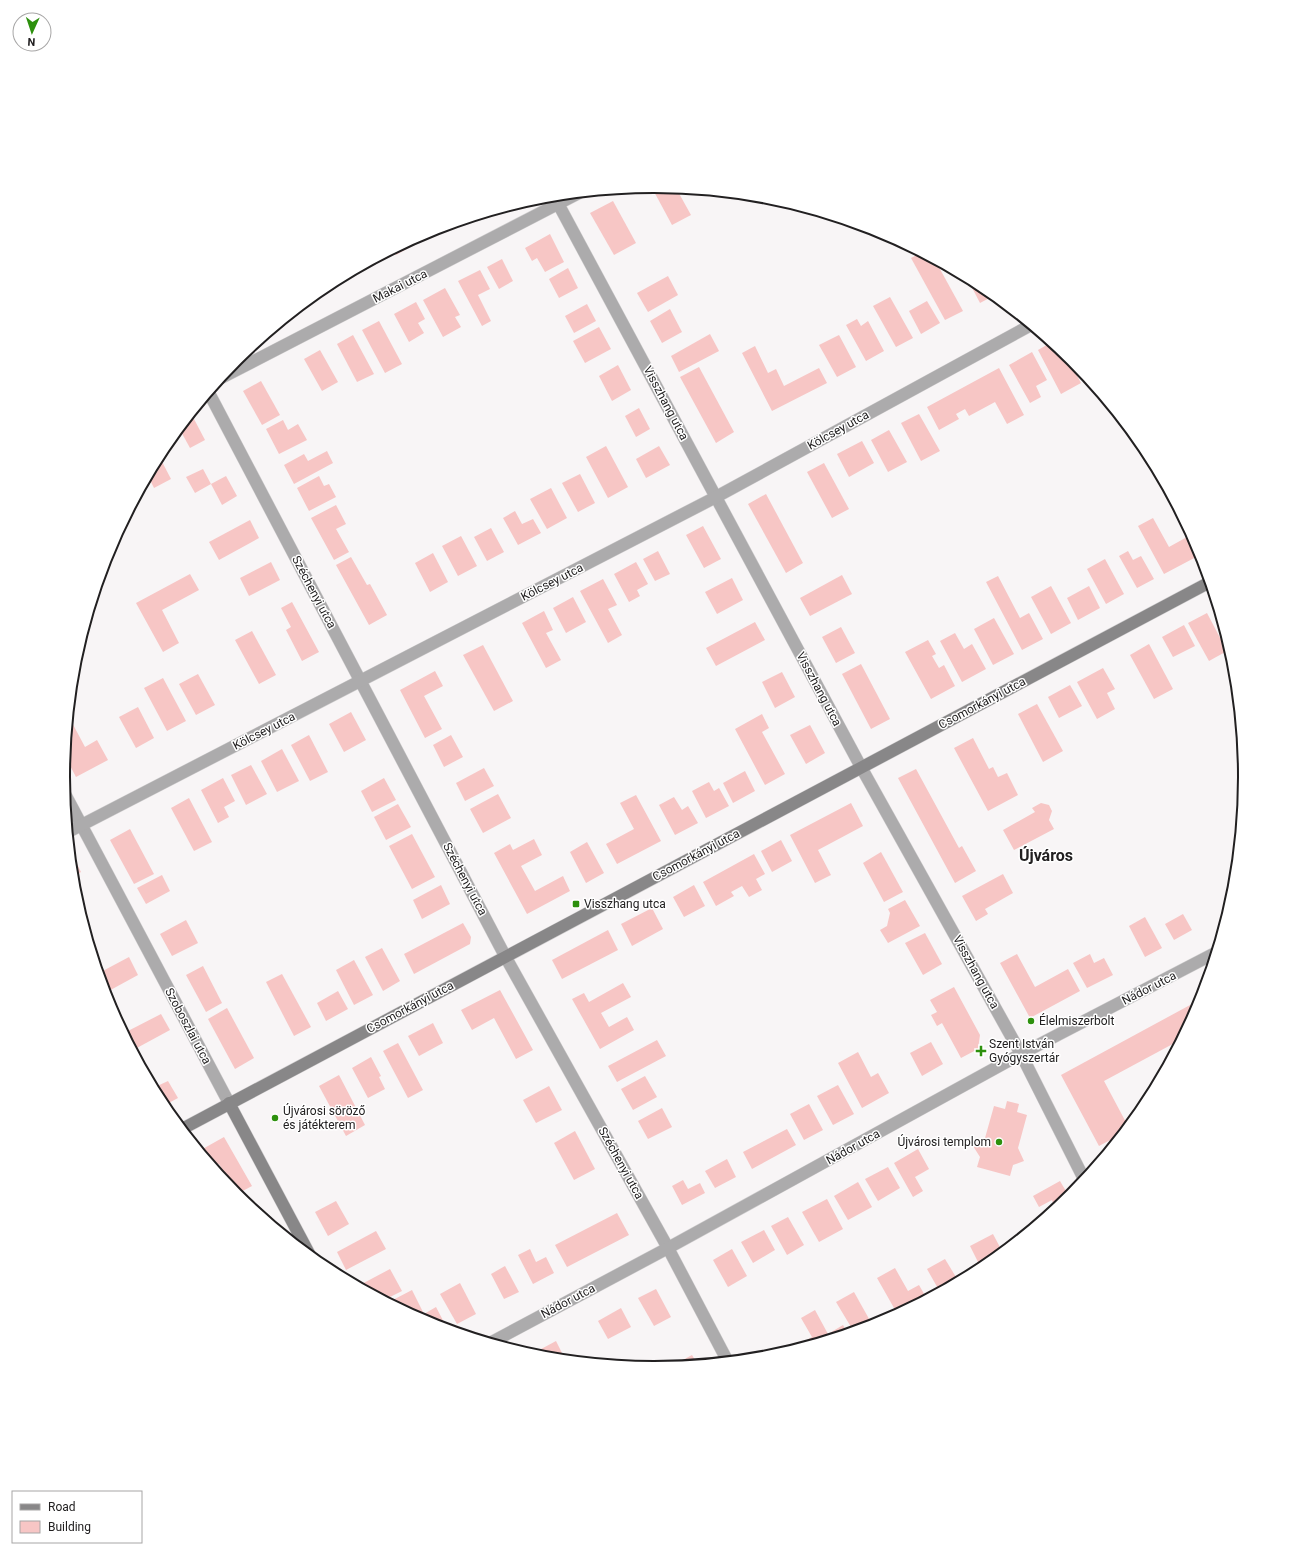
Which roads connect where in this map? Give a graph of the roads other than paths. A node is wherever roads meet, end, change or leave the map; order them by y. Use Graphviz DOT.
graph roads {
  1 [pos="557,201"];
  2 [pos="552,202"];
  3 [pos="1027,327"];
  4 [pos="235,371"];
  5 [pos="211,397"];
  6 [pos="716,497"];
  7 [pos="1206,584"];
  8 [pos="360,681"];
  9 [pos="861,767"];
  10 [pos="71,805"];
  11 [pos="81,825"];
  12 [pos="72,830"];
  13 [pos="1211,955"];
  14 [pos="505,956"];
  15 [pos="1021,1054"];
  16 [pos="229,1103"];
  17 [pos="186,1127"];
  18 [pos="1082,1176"];
  19 [pos="305,1245"];
  20 [pos="668,1248"];
  21 [pos="496,1340"];
  22 [pos="726,1358"];
  1 -- 6 [label="street, Visszhang utca"];
  2 -- 4 [label="street, Makai utca"];
  3 -- 6 [label="street, Kölcsey utca"];
  5 -- 8 [label="street, Széchenyi utca"];
  6 -- 8 [label="street, Kölcsey utca"];
  6 -- 9 [label="street, Visszhang utca"];
  7 -- 9 [label="street, Csomorkányi utca"];
  8 -- 11 [label="street, Kölcsey utca"];
  8 -- 14 [label="street, Széchenyi utca"];
  9 -- 14 [label="street, Csomorkányi utca"];
  9 -- 15 [label="street, Visszhang utca"];
  10 -- 11 [label="street, Szoboszlai utca"];
  11 -- 12 [label="street, Kölcsey utca"];
  11 -- 16 [label="street, Szoboszlai utca"];
  13 -- 15 [label="street, Nádor utca"];
  14 -- 16 [label="street, Csomorkányi utca"];
  14 -- 20 [label="street, Széchenyi utca"];
  15 -- 18 [label="street, Visszhang utca"];
  15 -- 20 [label="street, Nádor utca"];
  16 -- 17 [label="street, Csomorkányi utca"];
  16 -- 19 [label="street, Szoboszlai utca"];
  20 -- 21 [label="street, Nádor utca"];
  20 -- 22 [label="street, Széchenyi utca"];
}
